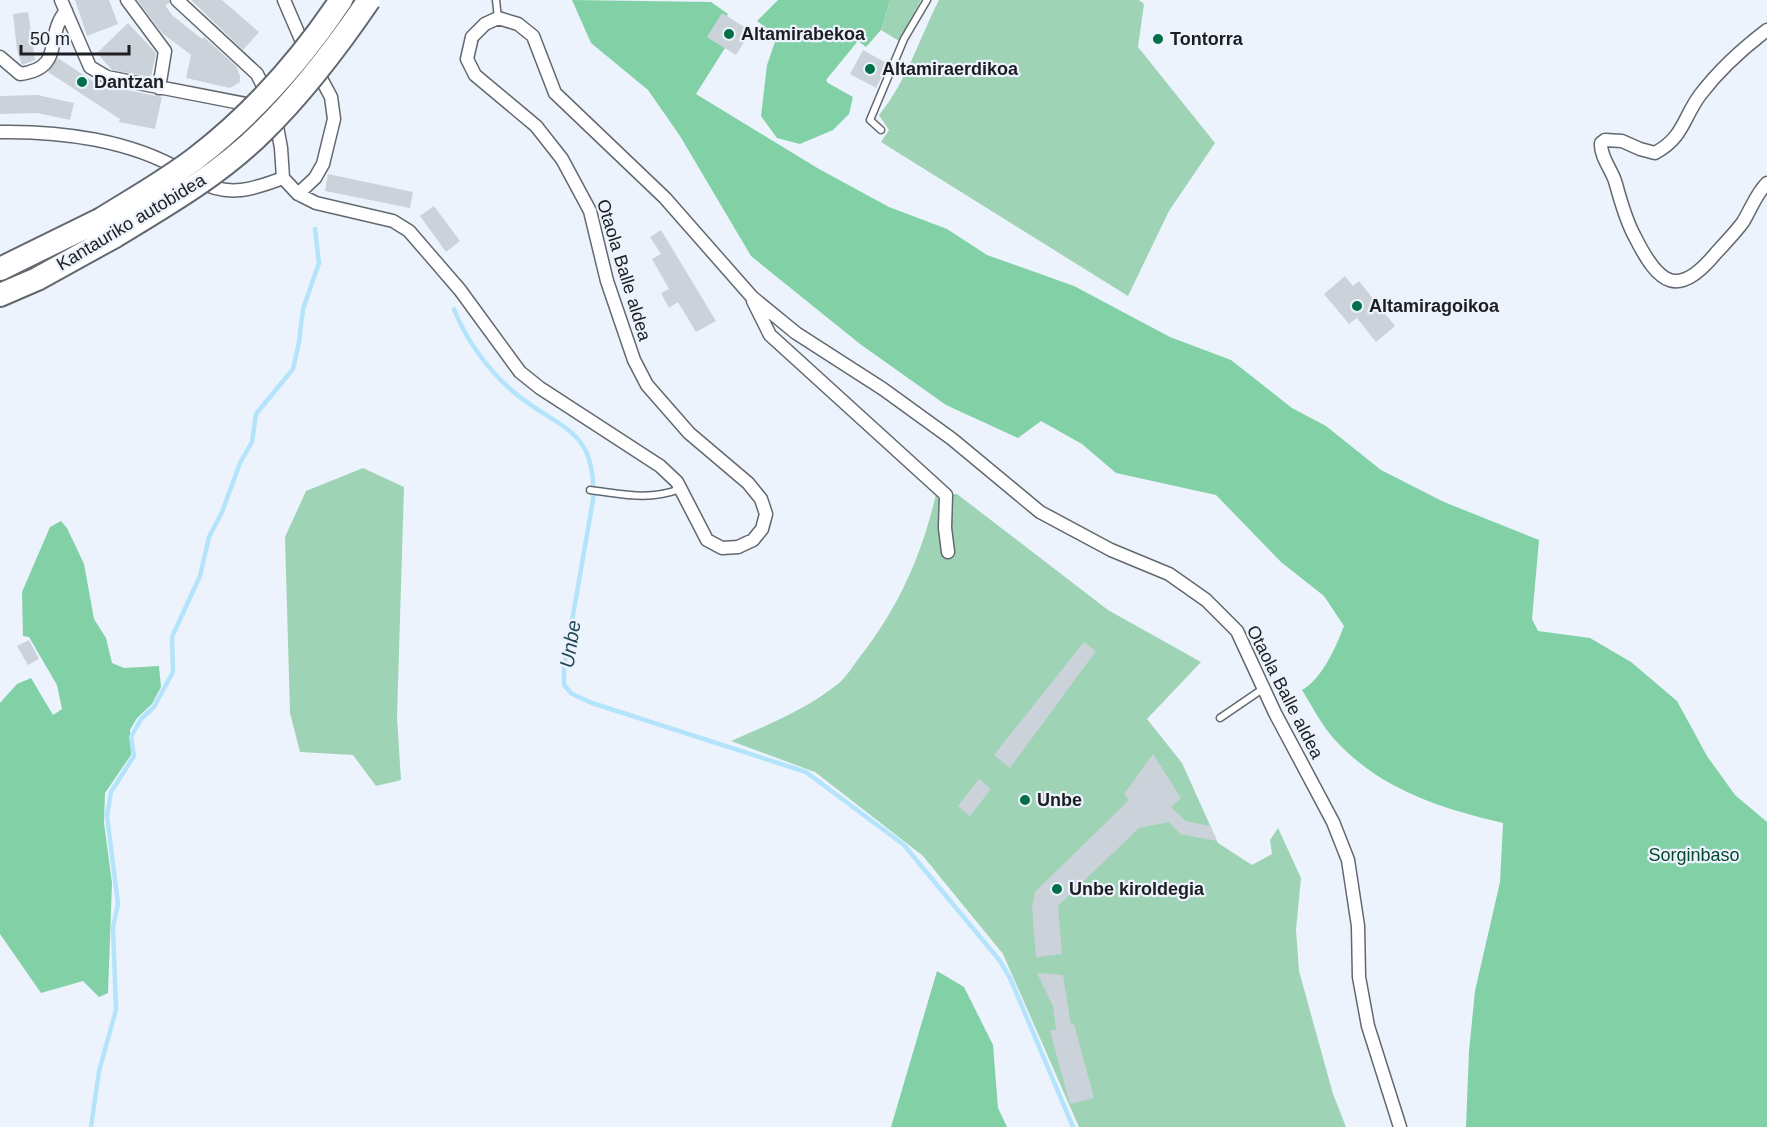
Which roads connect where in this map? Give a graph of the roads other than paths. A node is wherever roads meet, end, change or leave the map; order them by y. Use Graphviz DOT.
graph roads {
  1 [pos="127,0"];
  2 [pos="177,0"];
  3 [pos="284,0"];
  4 [pos="341,0"];
  5 [pos="369,0"];
  6 [pos="496,0"];
  7 [pos="927,0"];
  8 [pos="63,6"];
  9 [pos="498,18"];
  10 [pos="1767,30"];
  11 [pos="0,57"];
  12 [pos="159,88"];
  13 [pos="266,108"];
  14 [pos="881,130"];
  15 [pos="0,132"];
  16 [pos="283,178"];
  17 [pos="1767,183"];
  18 [pos="298,194"];
  19 [pos="107,228"];
  20 [pos="0,269"];
  21 [pos="0,295"];
  22 [pos="752,297"];
  23 [pos="680,489"];
  24 [pos="590,490"];
  25 [pos="948,552"];
  26 [pos="1264,687"];
  27 [pos="1221,718"];
  28 [pos="1400,1127"];
  1 -- 12 [label="street"];
  2 -- 13 [label="street"];
  3 -- 18 [label="street"];
  4 -- 19 [label="highway, Kantauriko autobidea, bridge"];
  5 -- 19 [label="highway, Kantauriko autobidea, bridge"];
  6 -- 9 [label="lane"];
  7 -- 14 [label="lane"];
  8 -- 11 [label="street"];
  8 -- 12 [label="street"];
  9 -- 22 [label="street, Otaola Balle aldea"];
  9 -- 23 [label="street, Otaola Balle aldea"];
  10 -- 17 [label="street"];
  12 -- 13 [label="street"];
  13 -- 16 [label="street"];
  15 -- 16 [label="street"];
  16 -- 18 [label="street"];
  18 -- 23 [label="street, Otaola Balle aldea"];
  19 -- 20 [label="highway, Kantauriko autobidea"];
  19 -- 21 [label="highway, Kantauriko autobidea"];
  22 -- 25 [label="street, Otaola Balle aldea"];
  22 -- 26 [label="street, Otaola Balle aldea"];
  23 -- 24 [label="lane"];
  26 -- 27 [label="lane"];
  26 -- 28 [label="street, Otaola Balle aldea"];
}
